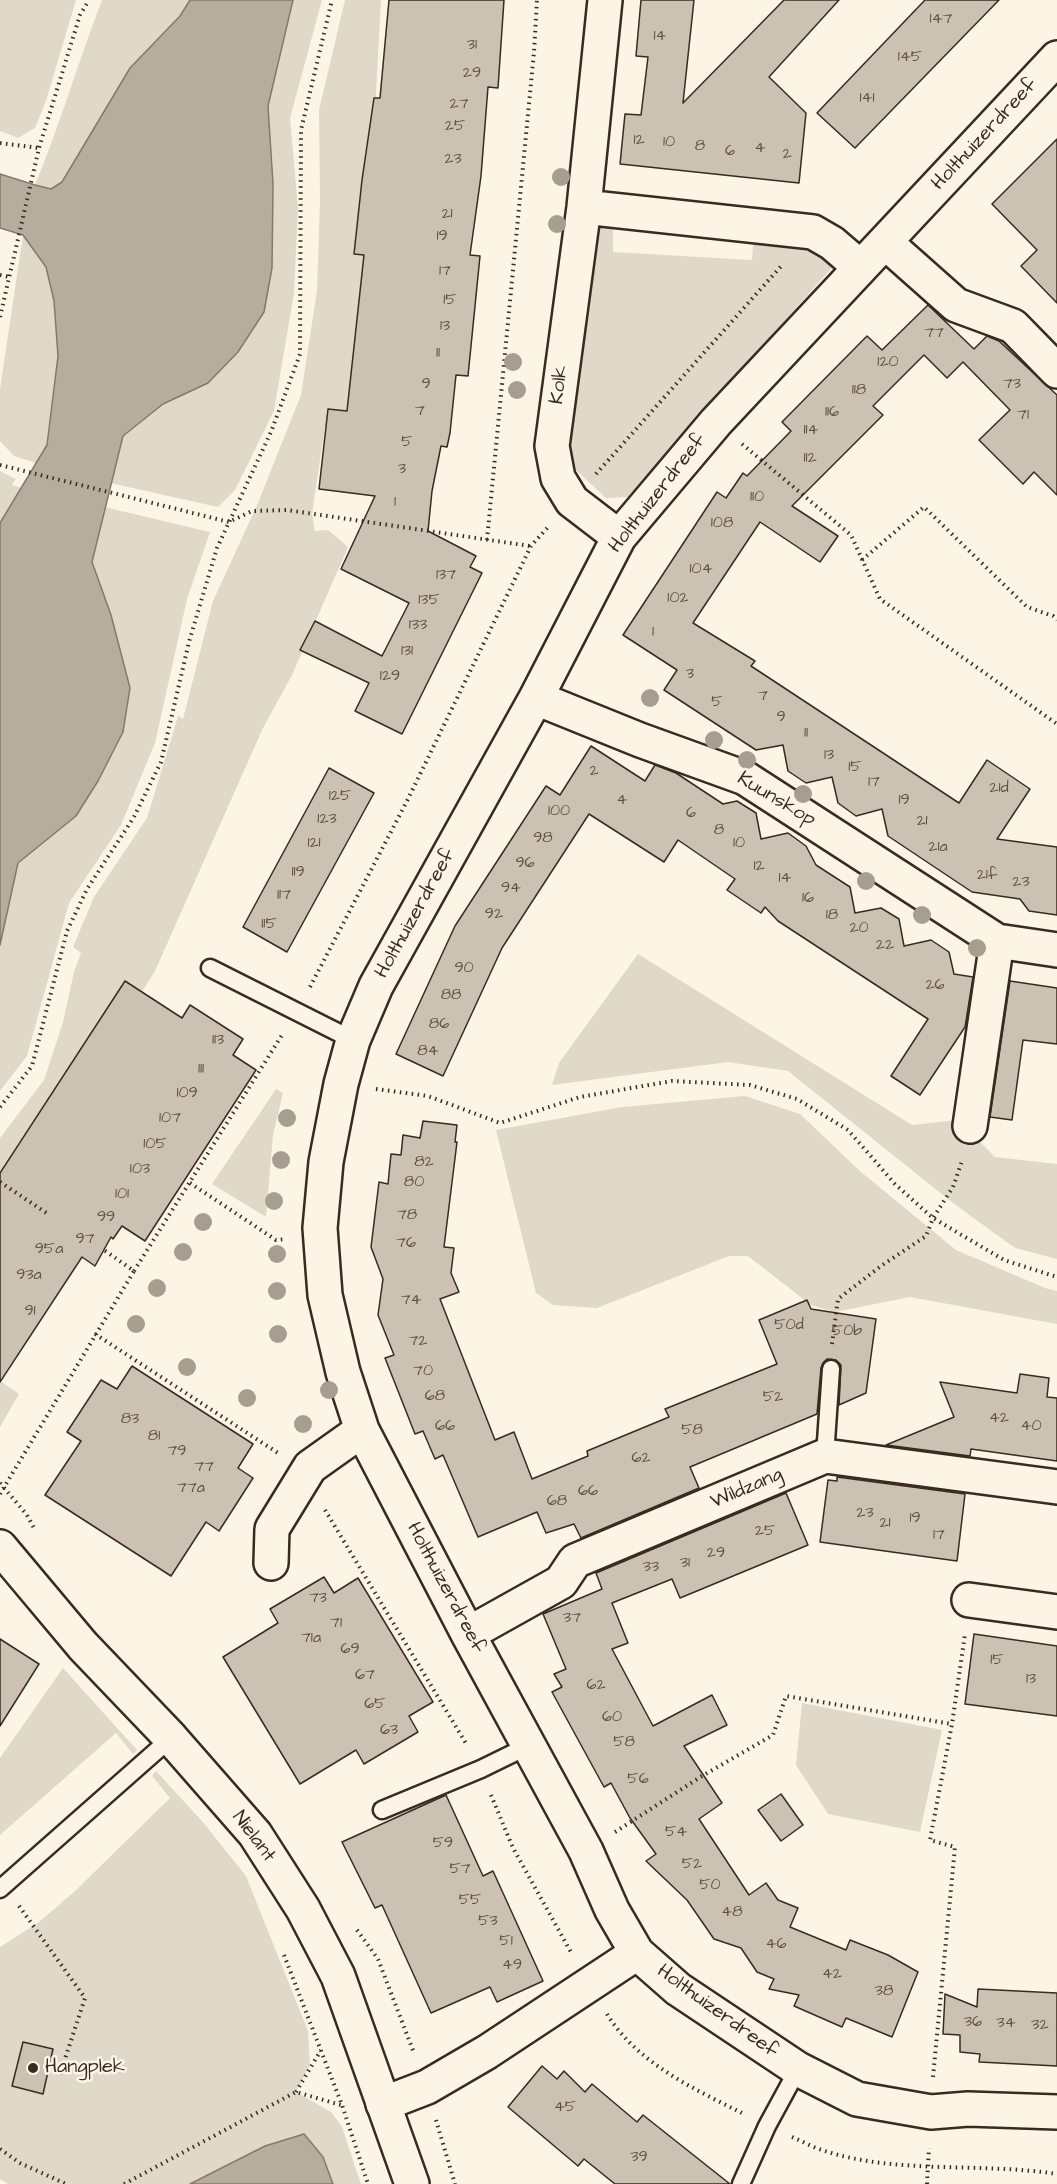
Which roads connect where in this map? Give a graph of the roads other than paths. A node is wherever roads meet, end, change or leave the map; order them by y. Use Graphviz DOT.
graph roads {
  1 [pos="605,0"];
  2 [pos="1057,58"];
  3 [pos="584,207"];
  4 [pos="885,242"];
  5 [pos="860,267"];
  6 [pos="1057,371"];
  7 [pos="619,537"];
  8 [pos="536,698"];
  9 [pos="997,941"];
  10 [pos="1057,950"];
  11 [pos="210,968"];
  12 [pos="353,1040"];
  13 [pos="970,1126"];
  14 [pos="831,1369"];
  15 [pos="362,1430"];
  16 [pos="825,1456"];
  17 [pos="1057,1487"];
  18 [pos="0,1547"];
  19 [pos="271,1563"];
  20 [pos="969,1600"];
  21 [pos="1057,1612"];
  22 [pos="468,1634"];
  23 [pos="171,1738"];
  24 [pos="530,1745"];
  25 [pos="382,1810"];
  26 [pos="2,1887"];
  27 [pos="637,1953"];
  28 [pos="798,2069"];
  29 [pos="383,2104"];
  30 [pos="1057,2112"];
  31 [pos="412,2184"];
  32 [pos="741,2184"];
  1 -- 3 [label="street, Kolk"];
  2 -- 4 [label="street, Holthuizerdreef"];
  3 -- 5 [label="street"];
  3 -- 7 [label="street, Kolk"];
  4 -- 5 [label="street, Holthuizerdreef"];
  4 -- 6 [label="street"];
  5 -- 7 [label="street, Holthuizerdreef"];
  7 -- 8 [label="street, Holthuizerdreef"];
  8 -- 9 [label="street, Kuunskop"];
  8 -- 12 [label="street, Holthuizerdreef"];
  9 -- 10 [label="street, Kuunskop"];
  9 -- 13 [label="street"];
  11 -- 12 [label="lane"];
  12 -- 15 [label="street, Holthuizerdreef"];
  14 -- 16 [label="lane"];
  15 -- 19 [label="street"];
  15 -- 22 [label="street, Holthuizerdreef"];
  16 -- 17 [label="street"];
  16 -- 22 [label="street, Wildzang"];
  18 -- 23 [label="street, Nielant"];
  20 -- 21 [label="street"];
  22 -- 24 [label="street, Holthuizerdreef"];
  23 -- 26 [label="lane"];
  23 -- 29 [label="street, Nielant"];
  24 -- 25 [label="lane"];
  24 -- 27 [label="street, Holthuizerdreef"];
  27 -- 28 [label="street, Holthuizerdreef"];
  27 -- 29 [label="street, Holthuizerdreef"];
  28 -- 30 [label="street, Holthuizerdreef"];
  28 -- 32 [label="lane, Holthuizerdreef"];
  29 -- 31 [label="street, Nielant"];
}
